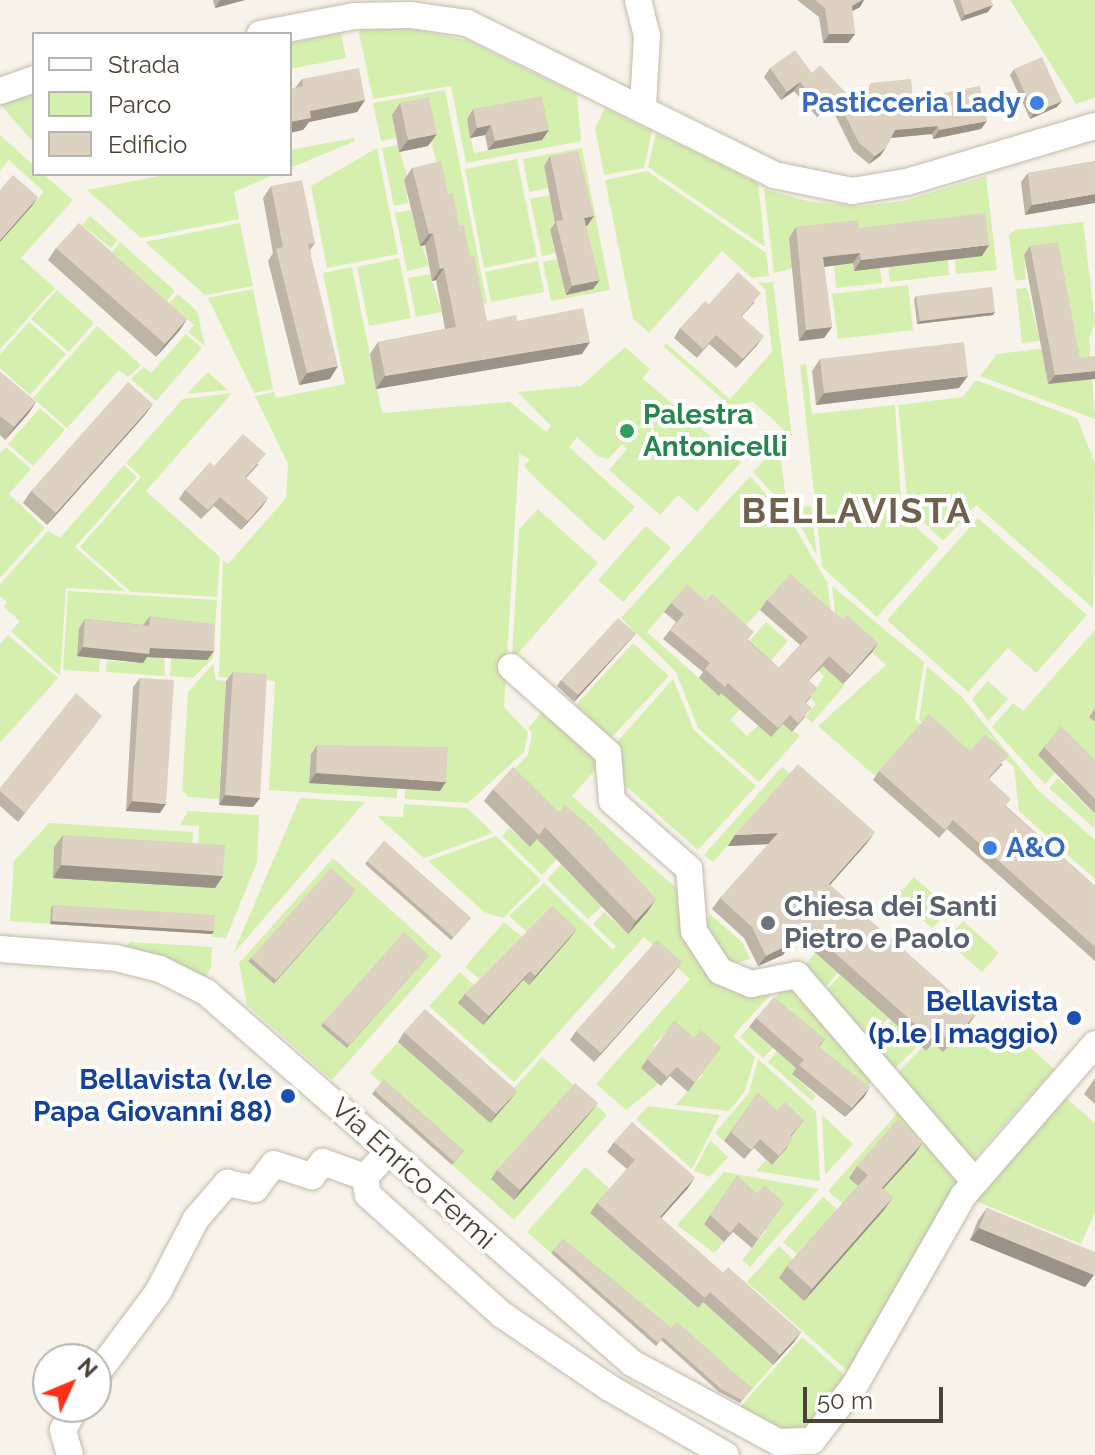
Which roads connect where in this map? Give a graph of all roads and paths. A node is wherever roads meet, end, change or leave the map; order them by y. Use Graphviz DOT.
graph roads {
  1 [pos="638,0"];
  2 [pos="270,32"];
  3 [pos="32,80"];
  4 [pos="0,91"];
  5 [pos="643,106"];
  6 [pos="1095,126"];
  7 [pos="511,667"];
  8 [pos="0,949"];
  9 [pos="1095,1044"];
  10 [pos="388,1153"];
  11 [pos="365,1177"];
  12 [pos="974,1181"];
  13 [pos="112,1354"];
  14 [pos="67,1423"];
  15 [pos="812,1448"];
  16 [pos="70,1455"];
  17 [pos="726,1455"];
  1 -- 5 [label="street"];
  2 -- 5 [label="street"];
  3 -- 4 [label="street"];
  5 -- 6 [label="street"];
  7 -- 12 [label="street"];
  8 -- 10 [label="street, Via Enrico Fermi"];
  9 -- 12 [label="street"];
  10 -- 11 [label="street"];
  10 -- 15 [label="street, Via Enrico Fermi"];
  11 -- 13 [label="street"];
  11 -- 17 [label="street"];
  12 -- 15 [label="street"];
  14 -- 16 [label="street"];
}
